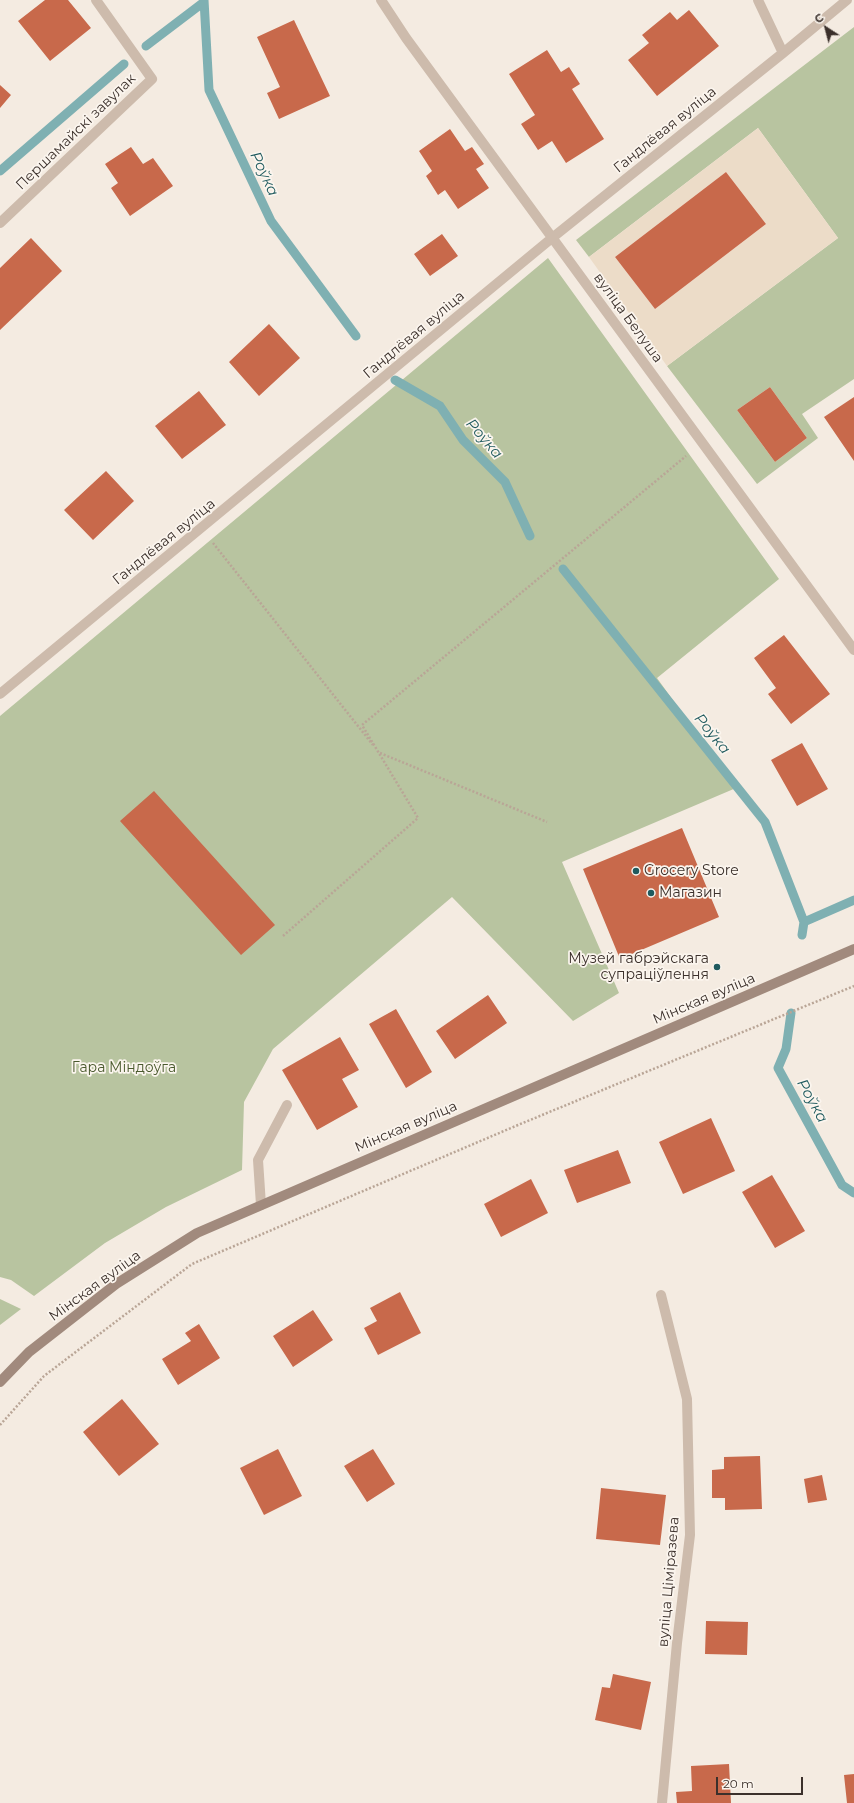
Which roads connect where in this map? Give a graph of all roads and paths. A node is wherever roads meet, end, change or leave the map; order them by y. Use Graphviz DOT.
graph roads {
  1 [pos="96,0"];
  2 [pos="381,0"];
  3 [pos="758,0"];
  4 [pos="847,0"];
  5 [pos="784,53"];
  6 [pos="0,223"];
  7 [pos="552,238"];
  8 [pos="702,443"];
  9 [pos="202,529"];
  10 [pos="854,650"];
  11 [pos="0,694"];
  12 [pos="379,753"];
  13 [pos="547,822"];
  14 [pos="284,936"];
  15 [pos="854,949"];
  16 [pos="854,986"];
  17 [pos="287,1105"];
  18 [pos="261,1205"];
  19 [pos="661,1295"];
  20 [pos="0,1382"];
  21 [pos="0,1425"];
  22 [pos="662,1803"];
  1 -- 6 [label="street, Першамайскі завулак"];
  2 -- 7 [label="street, вуліца Белуша"];
  3 -- 5 [label="street"];
  4 -- 5 [label="street, Гандлёвая вуліца"];
  5 -- 7 [label="street, Гандлёвая вуліца"];
  7 -- 8 [label="street, вуліца Белуша"];
  7 -- 9 [label="street, Гандлёвая вуліца"];
  8 -- 10 [label="street, вуліца Белуша"];
  8 -- 12 [label="path"];
  9 -- 11 [label="street, Гандлёвая вуліца"];
  9 -- 12 [label="path"];
  12 -- 13 [label="path"];
  12 -- 14 [label="path"];
  15 -- 18 [label="street, Мінская вуліца"];
  16 -- 21 [label="path"];
  17 -- 18 [label="street"];
  18 -- 20 [label="street, Мінская вуліца"];
  19 -- 22 [label="street, вуліца Ціміразева"];
}
